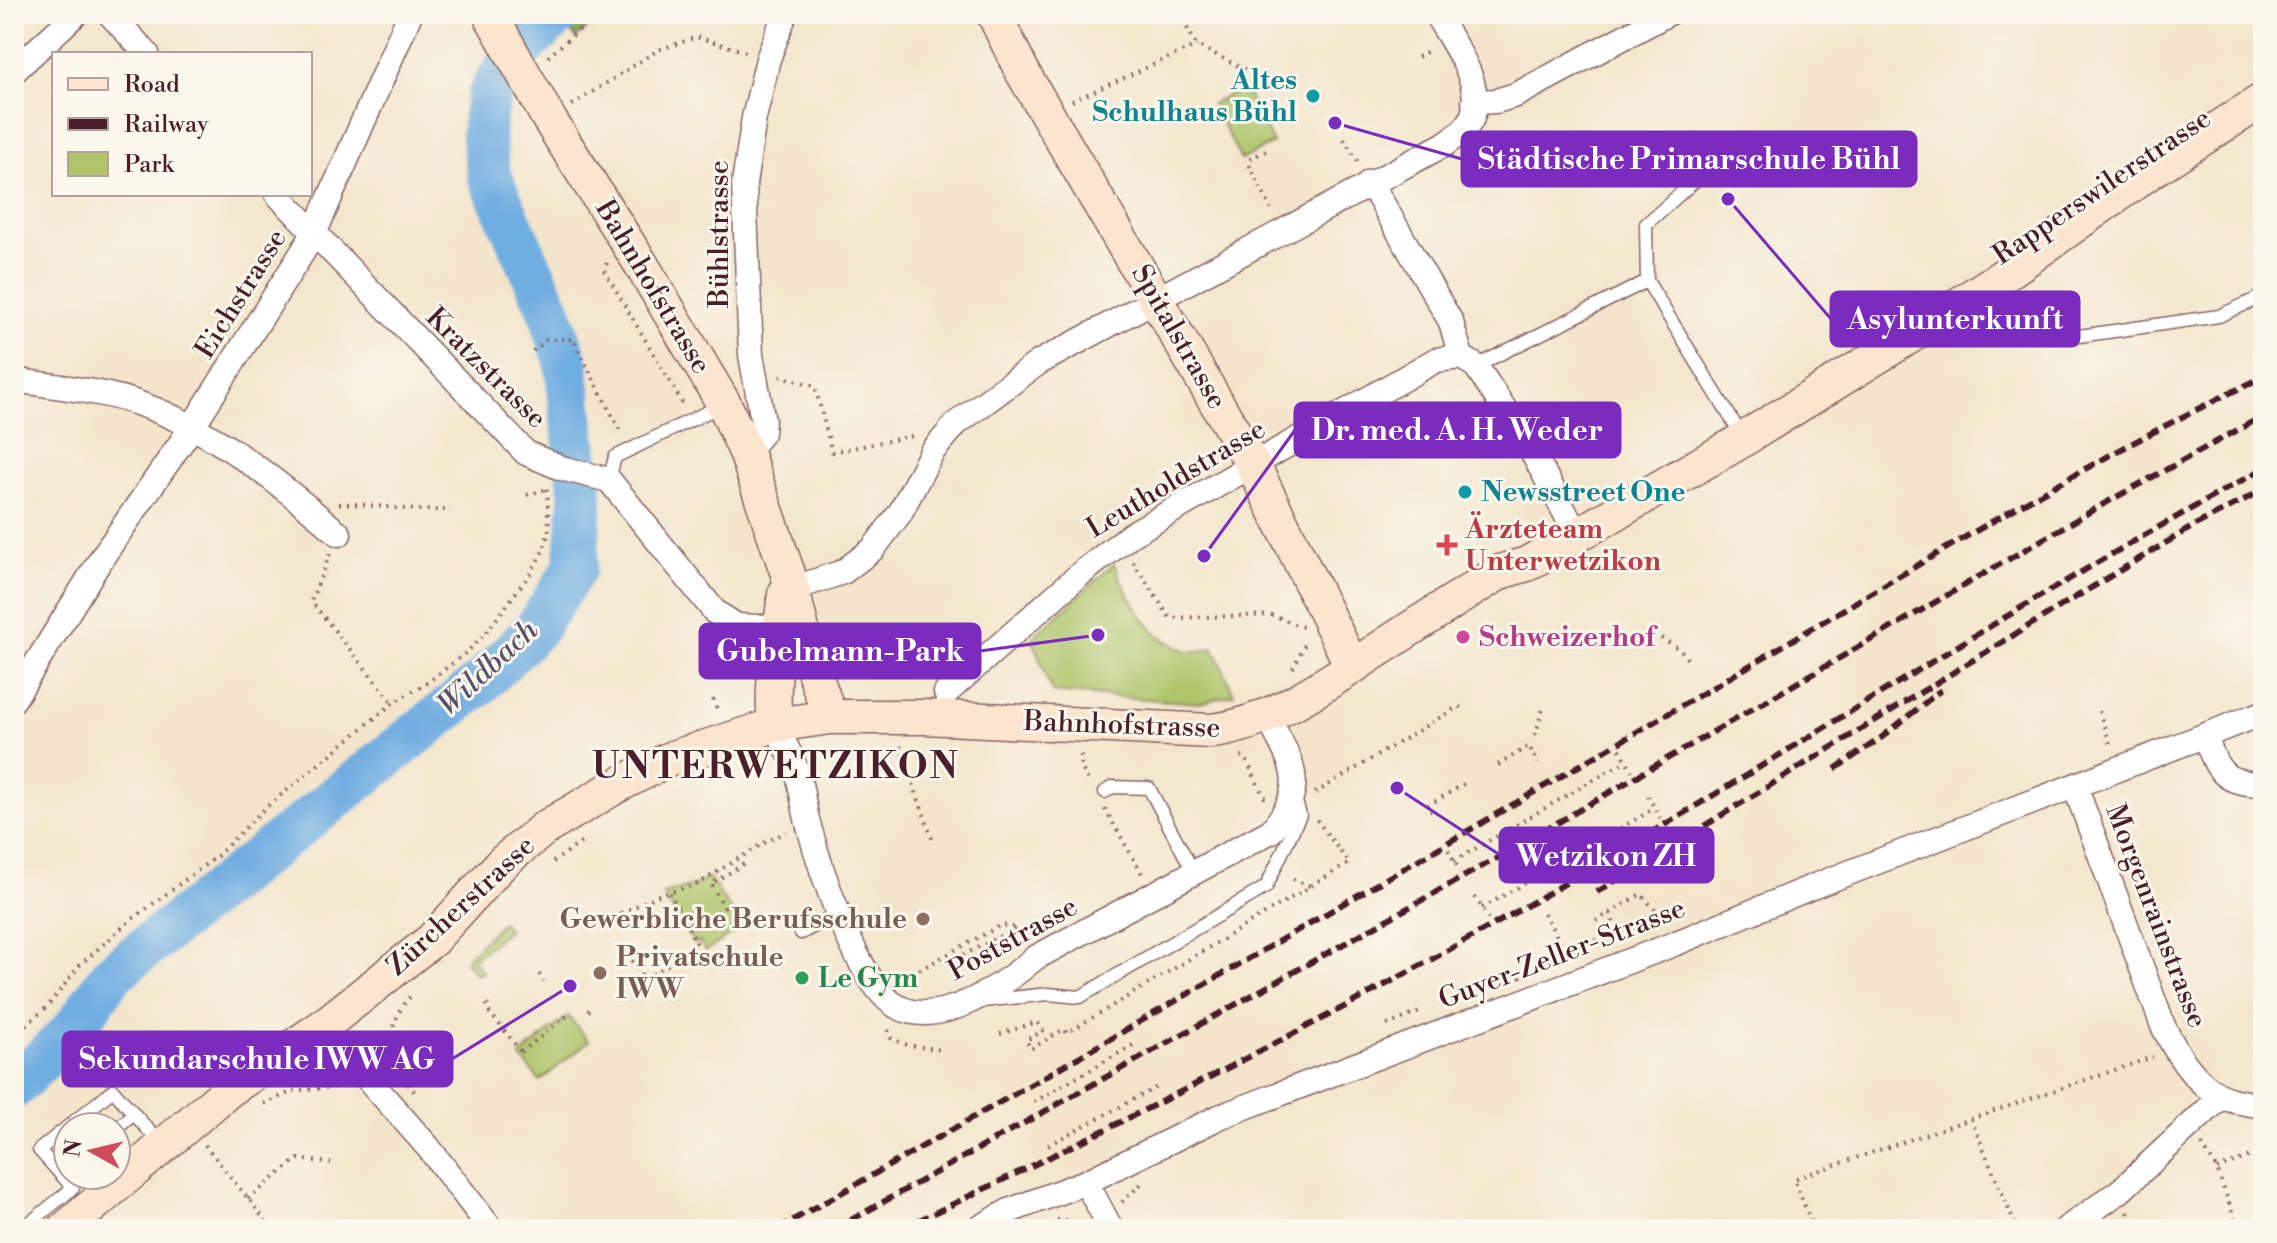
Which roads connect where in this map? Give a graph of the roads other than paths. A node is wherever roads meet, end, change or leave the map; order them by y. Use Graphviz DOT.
graph roads {
  1 [pos="76,14"];
  2 [pos="110,14"];
  3 [pos="410,14"];
  4 [pos="785,14"];
  5 [pos="994,14"];
  6 [pos="1436,14"];
  7 [pos="1667,14"];
  8 [pos="497,27"];
  9 [pos="145,52"];
  10 [pos="14,71"];
  11 [pos="2263,88"];
  12 [pos="2263,100"];
  13 [pos="1474,102"];
  14 [pos="1706,171"];
  15 [pos="1370,182"];
  16 [pos="279,196"];
  17 [pos="314,234"];
  18 [pos="1647,281"];
  19 [pos="2263,296"];
  20 [pos="1158,301"];
  21 [pos="2030,335"];
  22 [pos="1468,361"];
  23 [pos="14,380"];
  24 [pos="724,404"];
  25 [pos="1734,423"];
  26 [pos="192,427"];
  27 [pos="746,452"];
  28 [pos="1253,465"];
  29 [pos="604,479"];
  30 [pos="1568,518"];
  31 [pos="339,534"];
  32 [pos="1500,572"];
  33 [pos="790,582"];
  34 [pos="781,628"];
  35 [pos="1352,666"];
  36 [pos="946,693"];
  37 [pos="14,699"];
  38 [pos="2263,713"];
  39 [pos="1267,716"];
  40 [pos="830,717"];
  41 [pos="775,725"];
  42 [pos="2205,736"];
  43 [pos="2263,784"];
  44 [pos="2075,786"];
  45 [pos="1105,792"];
  46 [pos="1304,794"];
  47 [pos="1194,873"];
  48 [pos="839,913"];
  49 [pos="801,933"];
  50 [pos="967,1003"];
  51 [pos="322,1027"];
  52 [pos="2221,1097"];
  53 [pos="2263,1106"];
  54 [pos="87,1111"];
  55 [pos="131,1111"];
  56 [pos="132,1112"];
  57 [pos="134,1114"];
  58 [pos="52,1139"];
  59 [pos="162,1146"];
  60 [pos="52,1161"];
  61 [pos="1086,1182"];
  62 [pos="69,1191"];
  63 [pos="1098,1223"];
  64 [pos="22,1229"];
  65 [pos="65,1229"];
  66 [pos="491,1229"];
  67 [pos="978,1229"];
  68 [pos="2066,1229"];
  1 -- 10 [label="street"];
  2 -- 9 [label="street"];
  3 -- 17 [label="street, Eichstrasse"];
  4 -- 27 [label="street, Bühlstrasse"];
  5 -- 20 [label="main road, Spitalstrasse"];
  6 -- 13 [label="street"];
  7 -- 13 [label="street"];
  8 -- 24 [label="main road, Bahnhofstrasse"];
  11 -- 25 [label="main road, Rapperswilerstrasse"];
  12 -- 32 [label="main road, Rapperswilerstrasse"];
  13 -- 15 [label="street"];
  14 -- 18 [label="lane"];
  15 -- 20 [label="street"];
  15 -- 22 [label="street"];
  16 -- 17 [label="street, Kratzstrasse"];
  17 -- 26 [label="street, Eichstrasse"];
  17 -- 29 [label="street, Kratzstrasse"];
  18 -- 22 [label="lane"];
  18 -- 25 [label="lane"];
  19 -- 21 [label="lane"];
  20 -- 28 [label="main road, Spitalstrasse"];
  20 -- 33 [label="street"];
  22 -- 28 [label="street, Leutholdstrasse"];
  22 -- 30 [label="street"];
  23 -- 26 [label="street"];
  24 -- 27 [label="main road, Bahnhofstrasse"];
  24 -- 29 [label="lane"];
  25 -- 30 [label="main road, Rapperswilerstrasse"];
  26 -- 31 [label="street"];
  26 -- 37 [label="street, Eichstrasse"];
  27 -- 33 [label="main road, Bahnhofstrasse"];
  28 -- 35 [label="main road, Spitalstrasse"];
  28 -- 36 [label="street, Leutholdstrasse"];
  29 -- 34 [label="street"];
  30 -- 32 [label="main road, Rapperswilerstrasse"];
  32 -- 35 [label="main road, Rapperswilerstrasse"];
  33 -- 34 [label="main road, Bahnhofstrasse"];
  33 -- 40 [label="main road, Bahnhofstrasse"];
  34 -- 41 [label="main road, Bahnhofstrasse"];
  35 -- 39 [label="main road, Rapperswilerstrasse"];
  38 -- 42 [label="street, Guyer-Zeller-Strasse"];
  39 -- 40 [label="main road, Bahnhofstrasse"];
  39 -- 46 [label="street"];
  40 -- 41 [label="main road, Bahnhofstrasse"];
  41 -- 48 [label="street, Poststrasse"];
  41 -- 51 [label="main road, Zürcherstrasse"];
  42 -- 43 [label="street"];
  42 -- 44 [label="street, Guyer-Zeller-Strasse"];
  44 -- 52 [label="street, Morgenrainstrasse"];
  44 -- 61 [label="street, Guyer-Zeller-Strasse"];
  45 -- 47 [label="lane"];
  46 -- 47 [label="street, Poststrasse"];
  46 -- 50 [label="lane"];
  47 -- 50 [label="street, Poststrasse"];
  48 -- 49 [label="lane"];
  48 -- 50 [label="street, Poststrasse"];
  51 -- 59 [label="main road, Zürcherstrasse"];
  51 -- 66 [label="street"];
  52 -- 53 [label="street, Morgenrainstrasse"];
  52 -- 68 [label="street"];
  54 -- 55 [label="lane"];
  56 -- 57 [label="lane"];
  57 -- 59 [label="lane"];
  58 -- 60 [label="lane"];
  59 -- 65 [label="main road, Zürcherstrasse"];
  61 -- 63 [label="street"];
  61 -- 67 [label="street, Guyer-Zeller-Strasse"];
  62 -- 64 [label="lane"];
}
